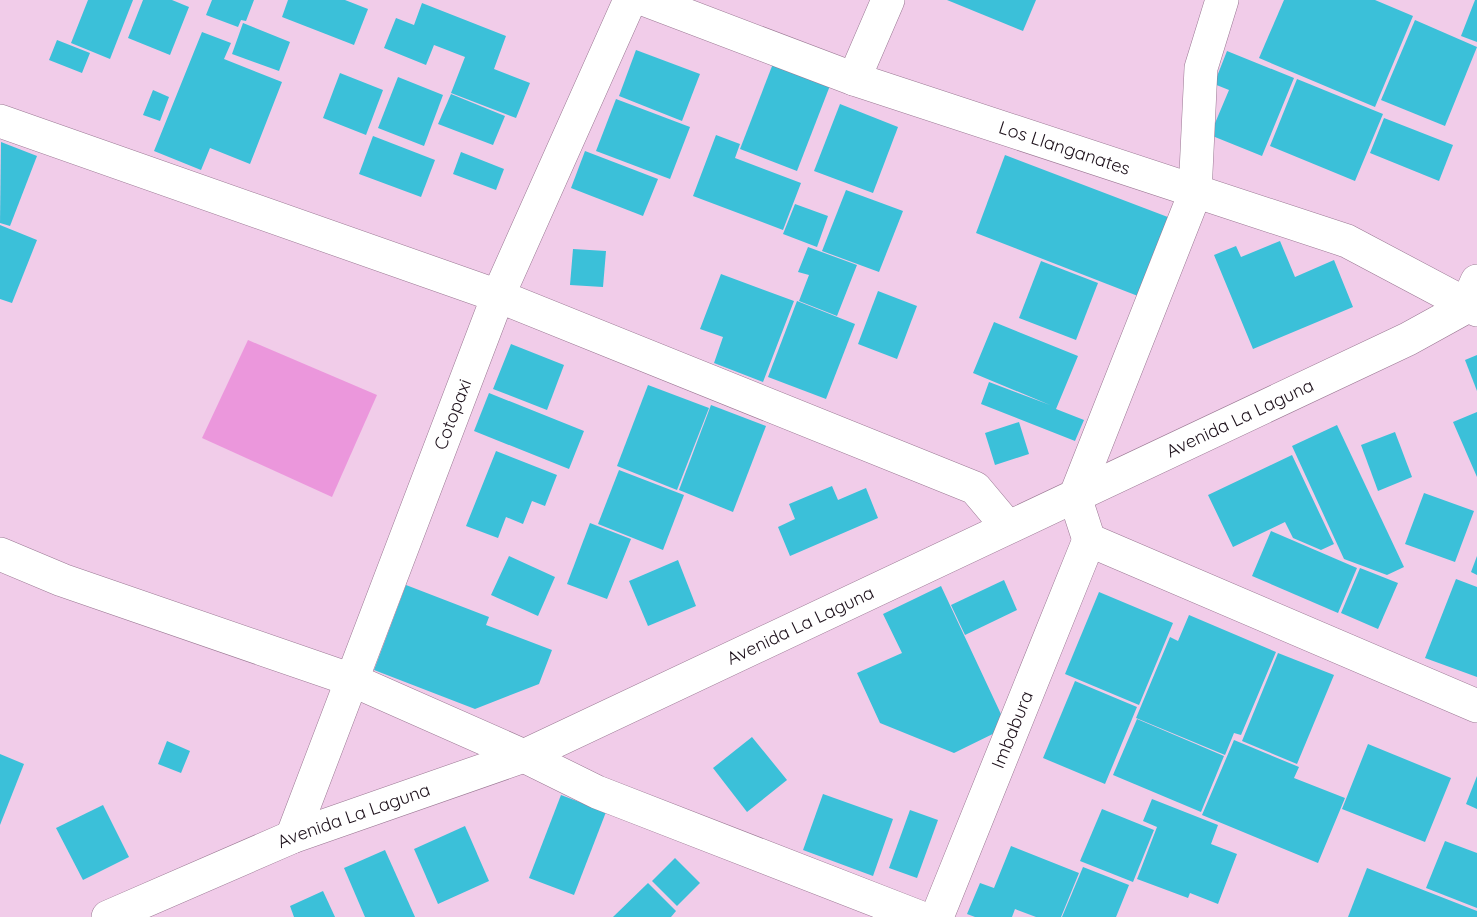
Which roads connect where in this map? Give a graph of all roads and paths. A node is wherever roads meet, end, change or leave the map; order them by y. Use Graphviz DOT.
graph roads {
  1 [pos="630,0"];
  2 [pos="646,0"];
  3 [pos="888,0"];
  4 [pos="1222,0"];
  5 [pos="854,79"];
  6 [pos="0,122"];
  7 [pos="1195,193"];
  8 [pos="498,296"];
  9 [pos="1474,300"];
  10 [pos="1075,497"];
  11 [pos="1007,526"];
  12 [pos="1089,540"];
  13 [pos="0,554"];
  14 [pos="352,680"];
  15 [pos="1477,706"];
  16 [pos="524,756"];
  17 [pos="292,837"];
  18 [pos="108,917"];
  19 [pos="919,917"];
  20 [pos="937,917"];
  1 -- 8 [label="street, Cotopaxi"];
  2 -- 5 [label="street, Los Llanganates"];
  3 -- 5 [label="street"];
  4 -- 7 [label="street"];
  5 -- 7 [label="street, Los Llanganates"];
  6 -- 8 [label="street"];
  7 -- 9 [label="street, Los Llanganates"];
  7 -- 10 [label="street"];
  8 -- 11 [label="street"];
  8 -- 14 [label="street, Cotopaxi"];
  9 -- 10 [label="street, Avenida La Laguna"];
  10 -- 11 [label="street, Avenida La Laguna"];
  10 -- 12 [label="street"];
  11 -- 16 [label="street, Avenida La Laguna"];
  12 -- 15 [label="street"];
  12 -- 20 [label="street, Imbabura"];
  13 -- 14 [label="street"];
  14 -- 16 [label="street"];
  14 -- 17 [label="street, Cotopaxi"];
  16 -- 17 [label="street, Avenida La Laguna"];
  16 -- 19 [label="street"];
  17 -- 18 [label="street, Avenida La Laguna"];
}
